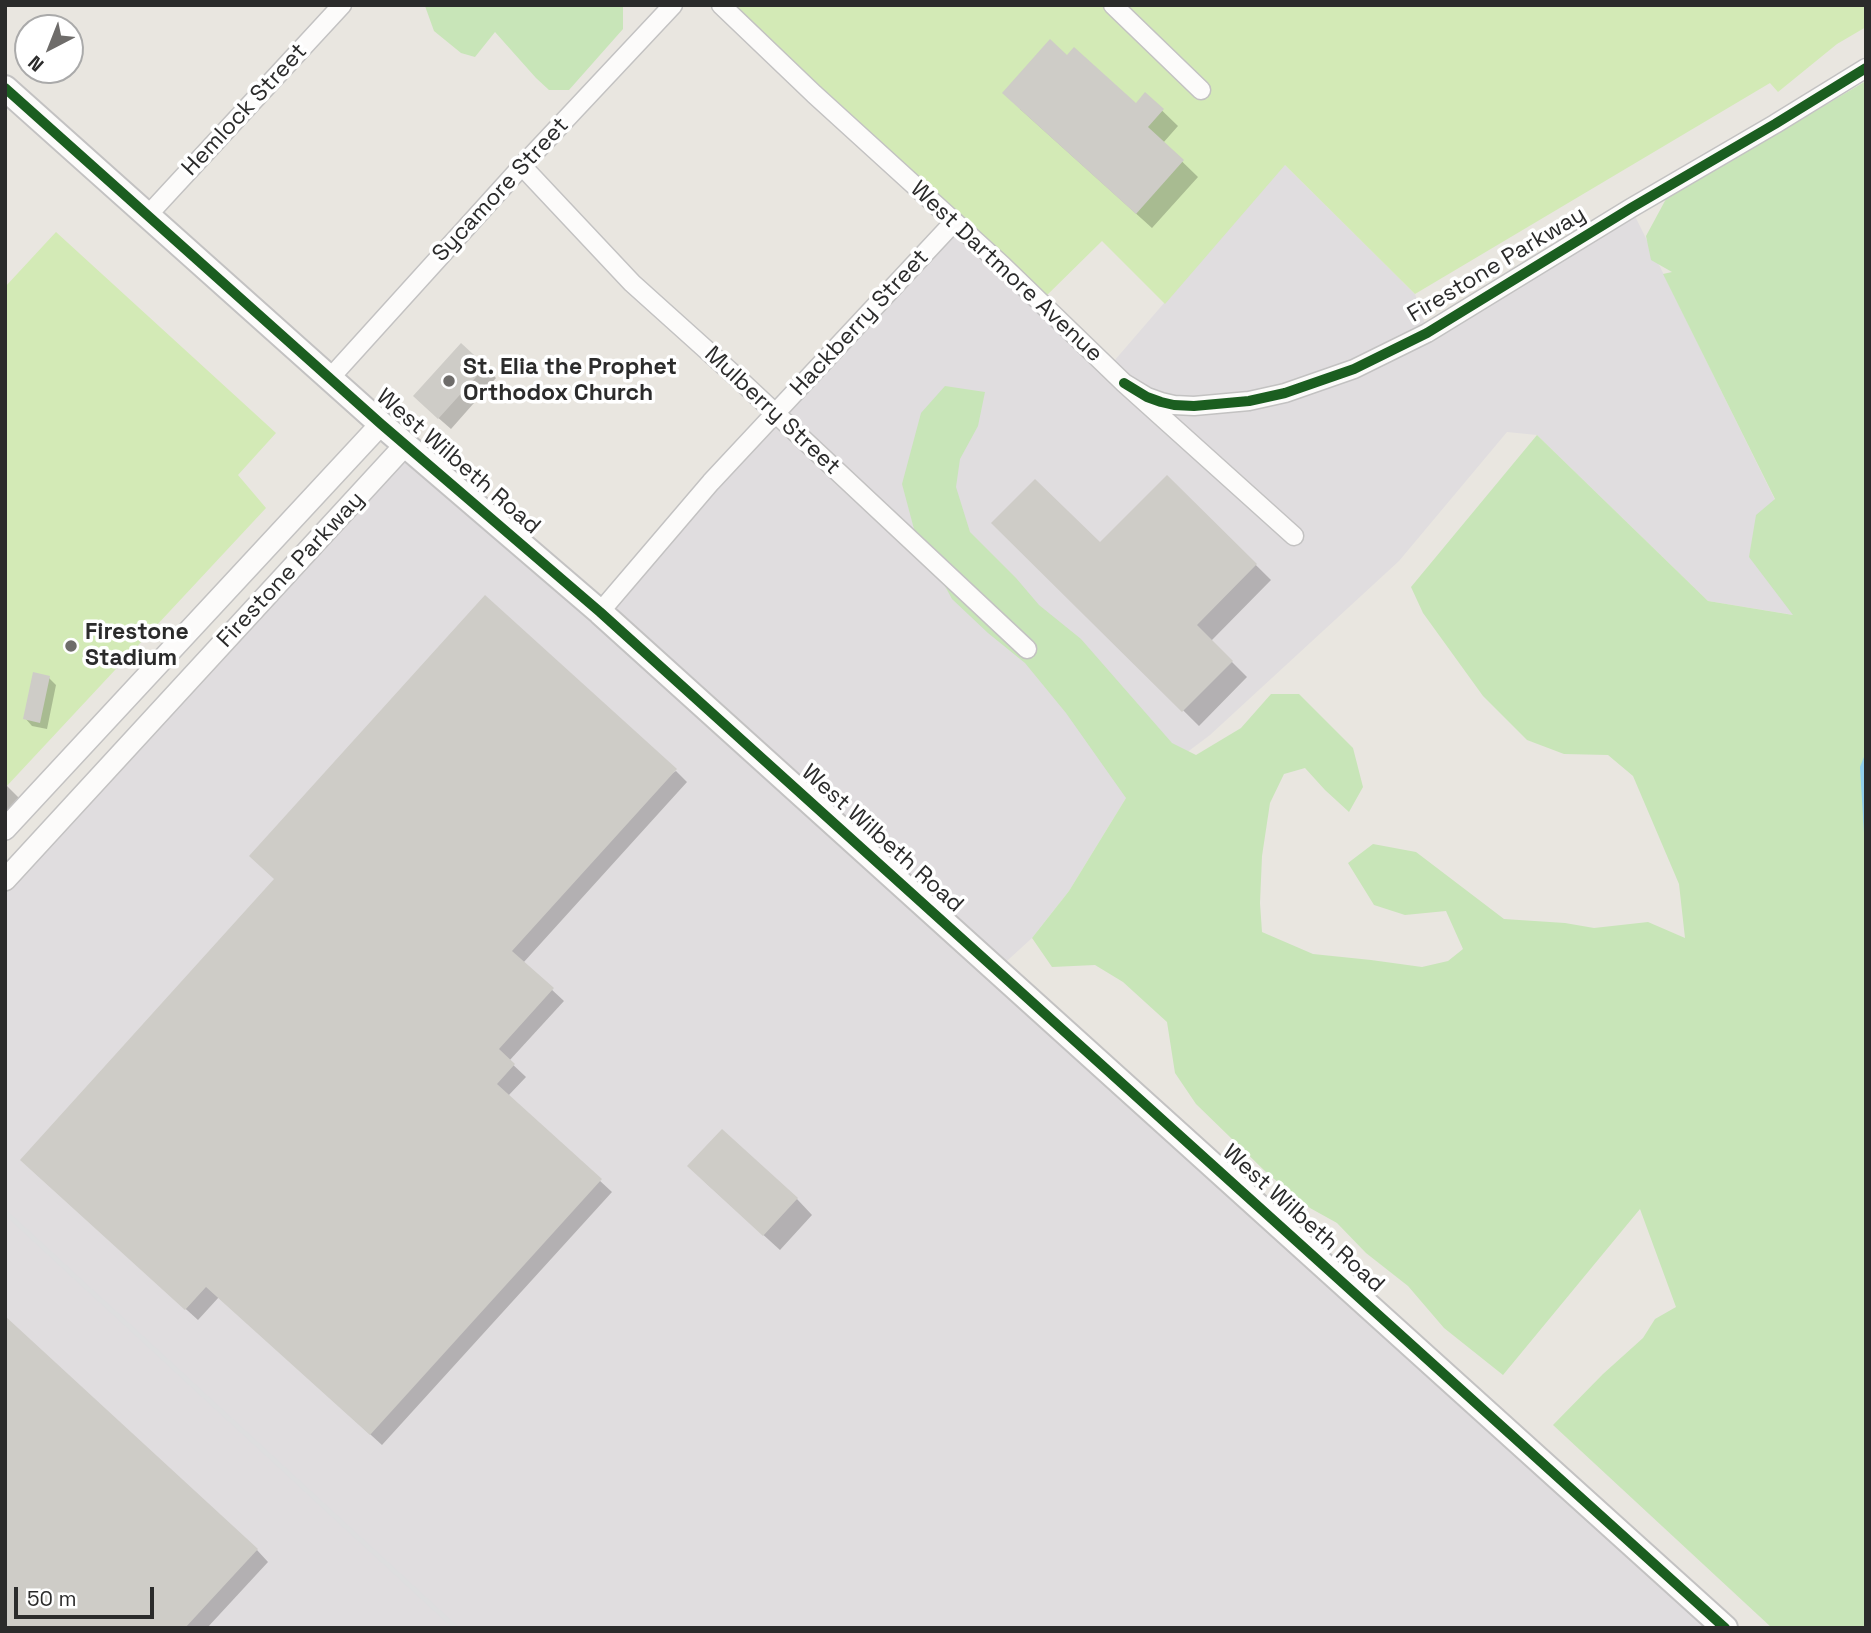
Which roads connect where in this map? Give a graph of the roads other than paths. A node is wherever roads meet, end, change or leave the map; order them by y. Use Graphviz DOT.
graph roads {
  1 [pos="342,5"];
  2 [pos="673,5"];
  3 [pos="721,5"];
  4 [pos="1113,5"];
  5 [pos="1866,68"];
  6 [pos="5,88"];
  7 [pos="1201,90"];
  8 [pos="522,166"];
  9 [pos="148,215"];
  10 [pos="954,222"];
  11 [pos="331,377"];
  12 [pos="1124,383"];
  13 [pos="775,413"];
  14 [pos="381,424"];
  15 [pos="406,444"];
  16 [pos="1294,536"];
  17 [pos="600,612"];
  18 [pos="1027,649"];
  19 [pos="5,829"];
  20 [pos="5,880"];
  21 [pos="1725,1628"];
  1 -- 9 [label="street, Hemlock Street"];
  2 -- 8 [label="street, Sycamore Street"];
  3 -- 10 [label="street, West Dartmore Avenue"];
  4 -- 7 [label="street"];
  5 -- 12 [label="street, Firestone Parkway"];
  6 -- 9 [label="main road, West Wilbeth Road"];
  8 -- 11 [label="street, Sycamore Street"];
  8 -- 13 [label="street, Mulberry Street"];
  9 -- 11 [label="main road, West Wilbeth Road"];
  10 -- 12 [label="street, West Dartmore Avenue"];
  10 -- 13 [label="street, Hackberry Street"];
  11 -- 14 [label="main road, West Wilbeth Road"];
  12 -- 16 [label="street, West Dartmore Avenue"];
  13 -- 17 [label="street, Hackberry Street"];
  13 -- 18 [label="street, Mulberry Street"];
  14 -- 15 [label="main road, West Wilbeth Road"];
  14 -- 19 [label="street, Firestone Parkway"];
  15 -- 17 [label="main road, West Wilbeth Road"];
  15 -- 20 [label="street, Firestone Parkway"];
  17 -- 21 [label="main road, West Wilbeth Road"];
}
